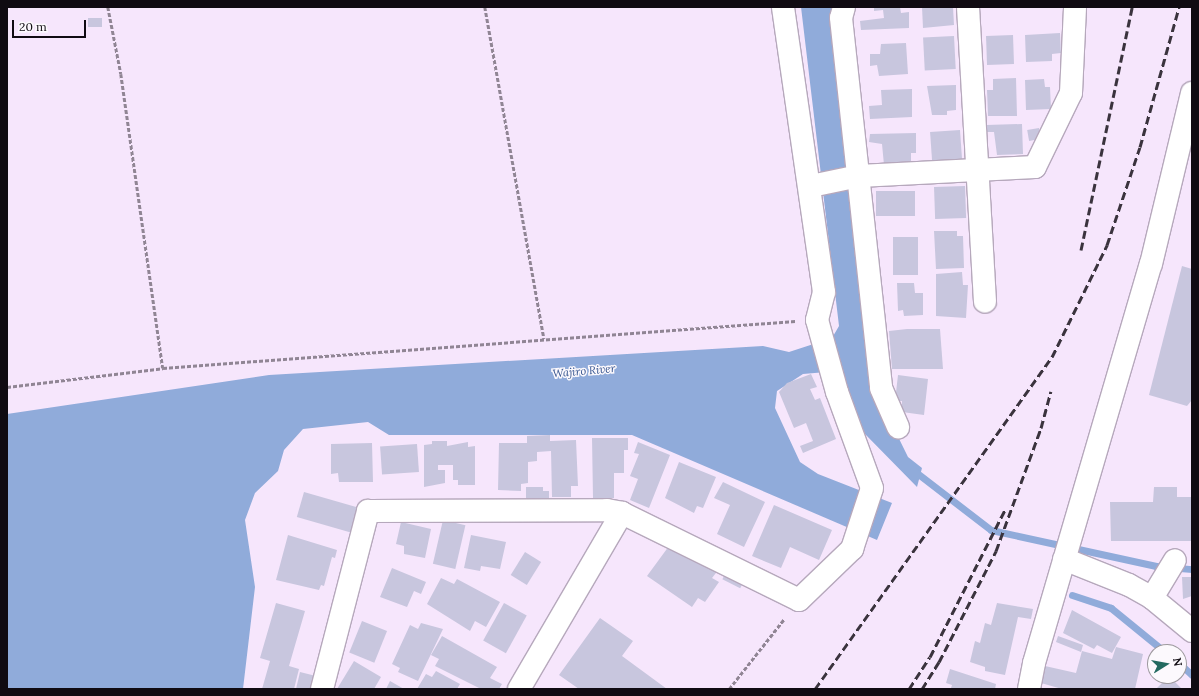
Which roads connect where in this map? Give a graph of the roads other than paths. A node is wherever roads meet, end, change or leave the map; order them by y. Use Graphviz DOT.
graph roads {
  1 [pos="783,7"];
  2 [pos="844,7"];
  3 [pos="968,7"];
  4 [pos="1075,7"];
  5 [pos="1192,92"];
  6 [pos="978,170"];
  7 [pos="859,176"];
  8 [pos="811,186"];
  9 [pos="985,302"];
  10 [pos="898,427"];
  11 [pos="622,513"];
  12 [pos="1064,559"];
  13 [pos="1175,560"];
  14 [pos="1152,598"];
  15 [pos="1192,631"];
  16 [pos="322,689"];
  17 [pos="519,689"];
  18 [pos="1029,689"];
  1 -- 8 [label="street"];
  2 -- 7 [label="street"];
  3 -- 6 [label="street"];
  4 -- 6 [label="street"];
  5 -- 12 [label="street"];
  6 -- 7 [label="street"];
  6 -- 9 [label="street"];
  7 -- 8 [label="street"];
  7 -- 10 [label="street"];
  8 -- 11 [label="street"];
  11 -- 16 [label="street"];
  11 -- 17 [label="street"];
  12 -- 14 [label="street"];
  12 -- 18 [label="street"];
  13 -- 14 [label="street"];
  14 -- 15 [label="street"];
}
